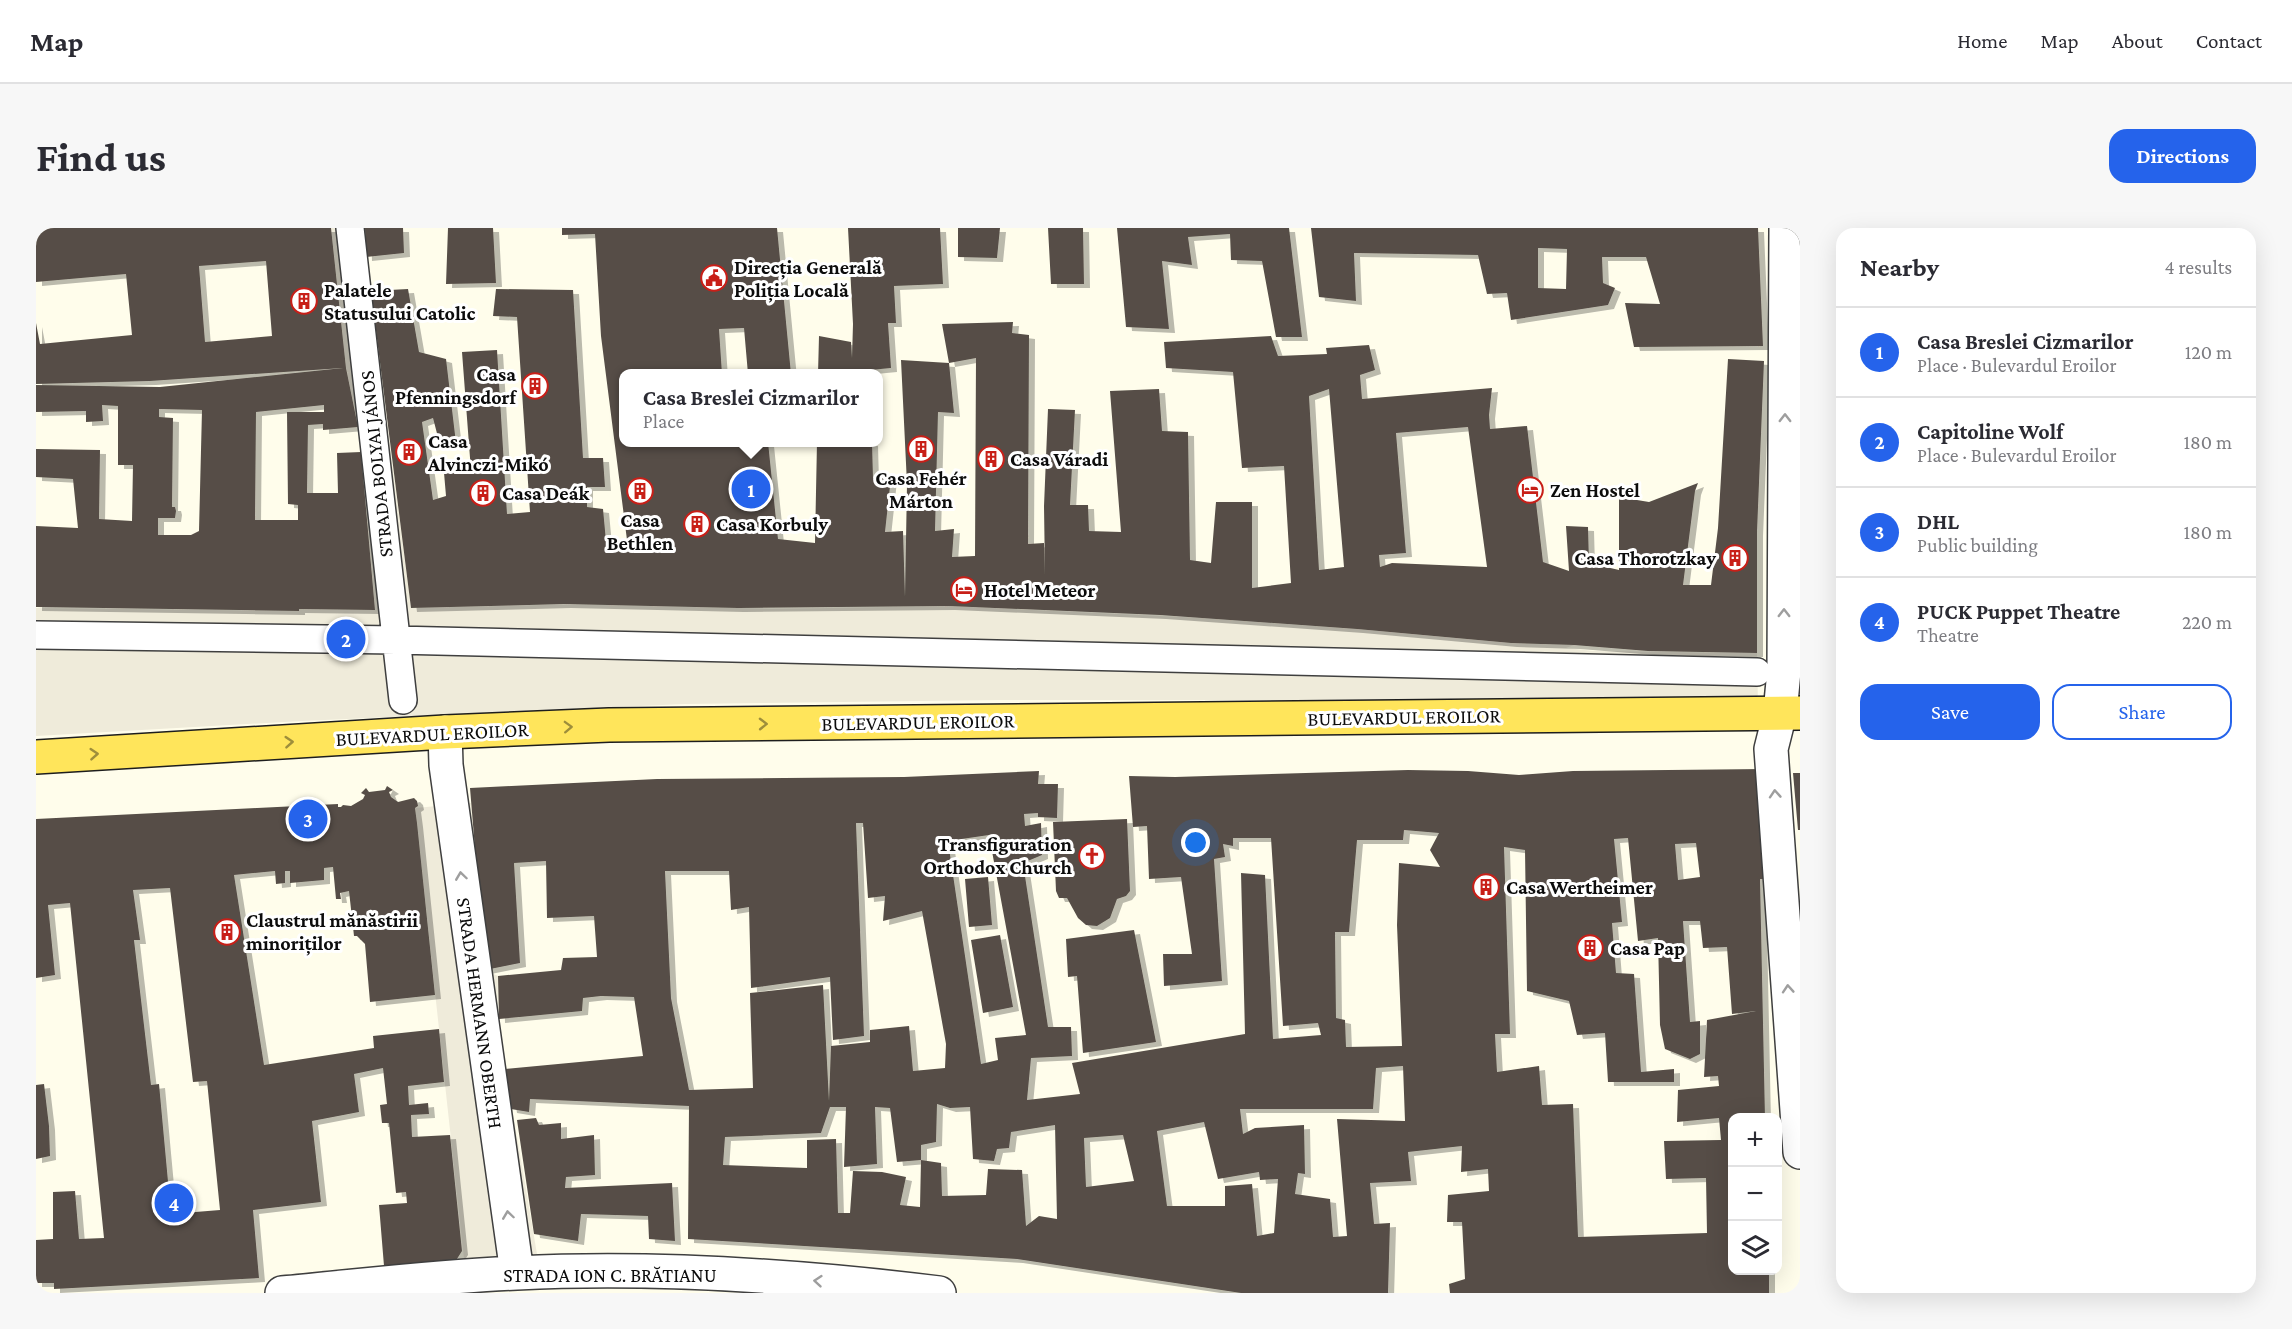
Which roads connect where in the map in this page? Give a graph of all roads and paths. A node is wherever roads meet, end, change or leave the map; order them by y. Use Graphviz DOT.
graph roads {
  1 [pos="350,228"];
  2 [pos="1786,228"];
  3 [pos="36,635"];
  4 [pos="396,640"];
  5 [pos="1757,672"];
  6 [pos="403,700"];
  7 [pos="1790,713"];
  8 [pos="445,732"];
  9 [pos="36,757"];
  10 [pos="1800,1152"];
  11 [pos="517,1283"];
  12 [pos="282,1293"];
  13 [pos="939,1293"];
  1 -- 4 [label="street, STRADA BOLYAI JÁNOS"];
  7 -- 2 [label="street, one-way"];
  3 -- 4 [label="street"];
  4 -- 5 [label="street"];
  4 -- 6 [label="street, STRADA BOLYAI JÁNOS"];
  8 -- 7 [label="main road, BULEVARDUL EROILOR, one-way"];
  10 -- 7 [label="street, one-way"];
  9 -- 8 [label="main road, BULEVARDUL EROILOR, one-way"];
  11 -- 8 [label="street, STRADA HERMANN OBERTH, one-way"];
  11 -- 12 [label="street, STRADA ION C. BRĂTIANU"];
  13 -- 11 [label="street, STRADA ION C. BRĂTIANU, one-way"];
}
